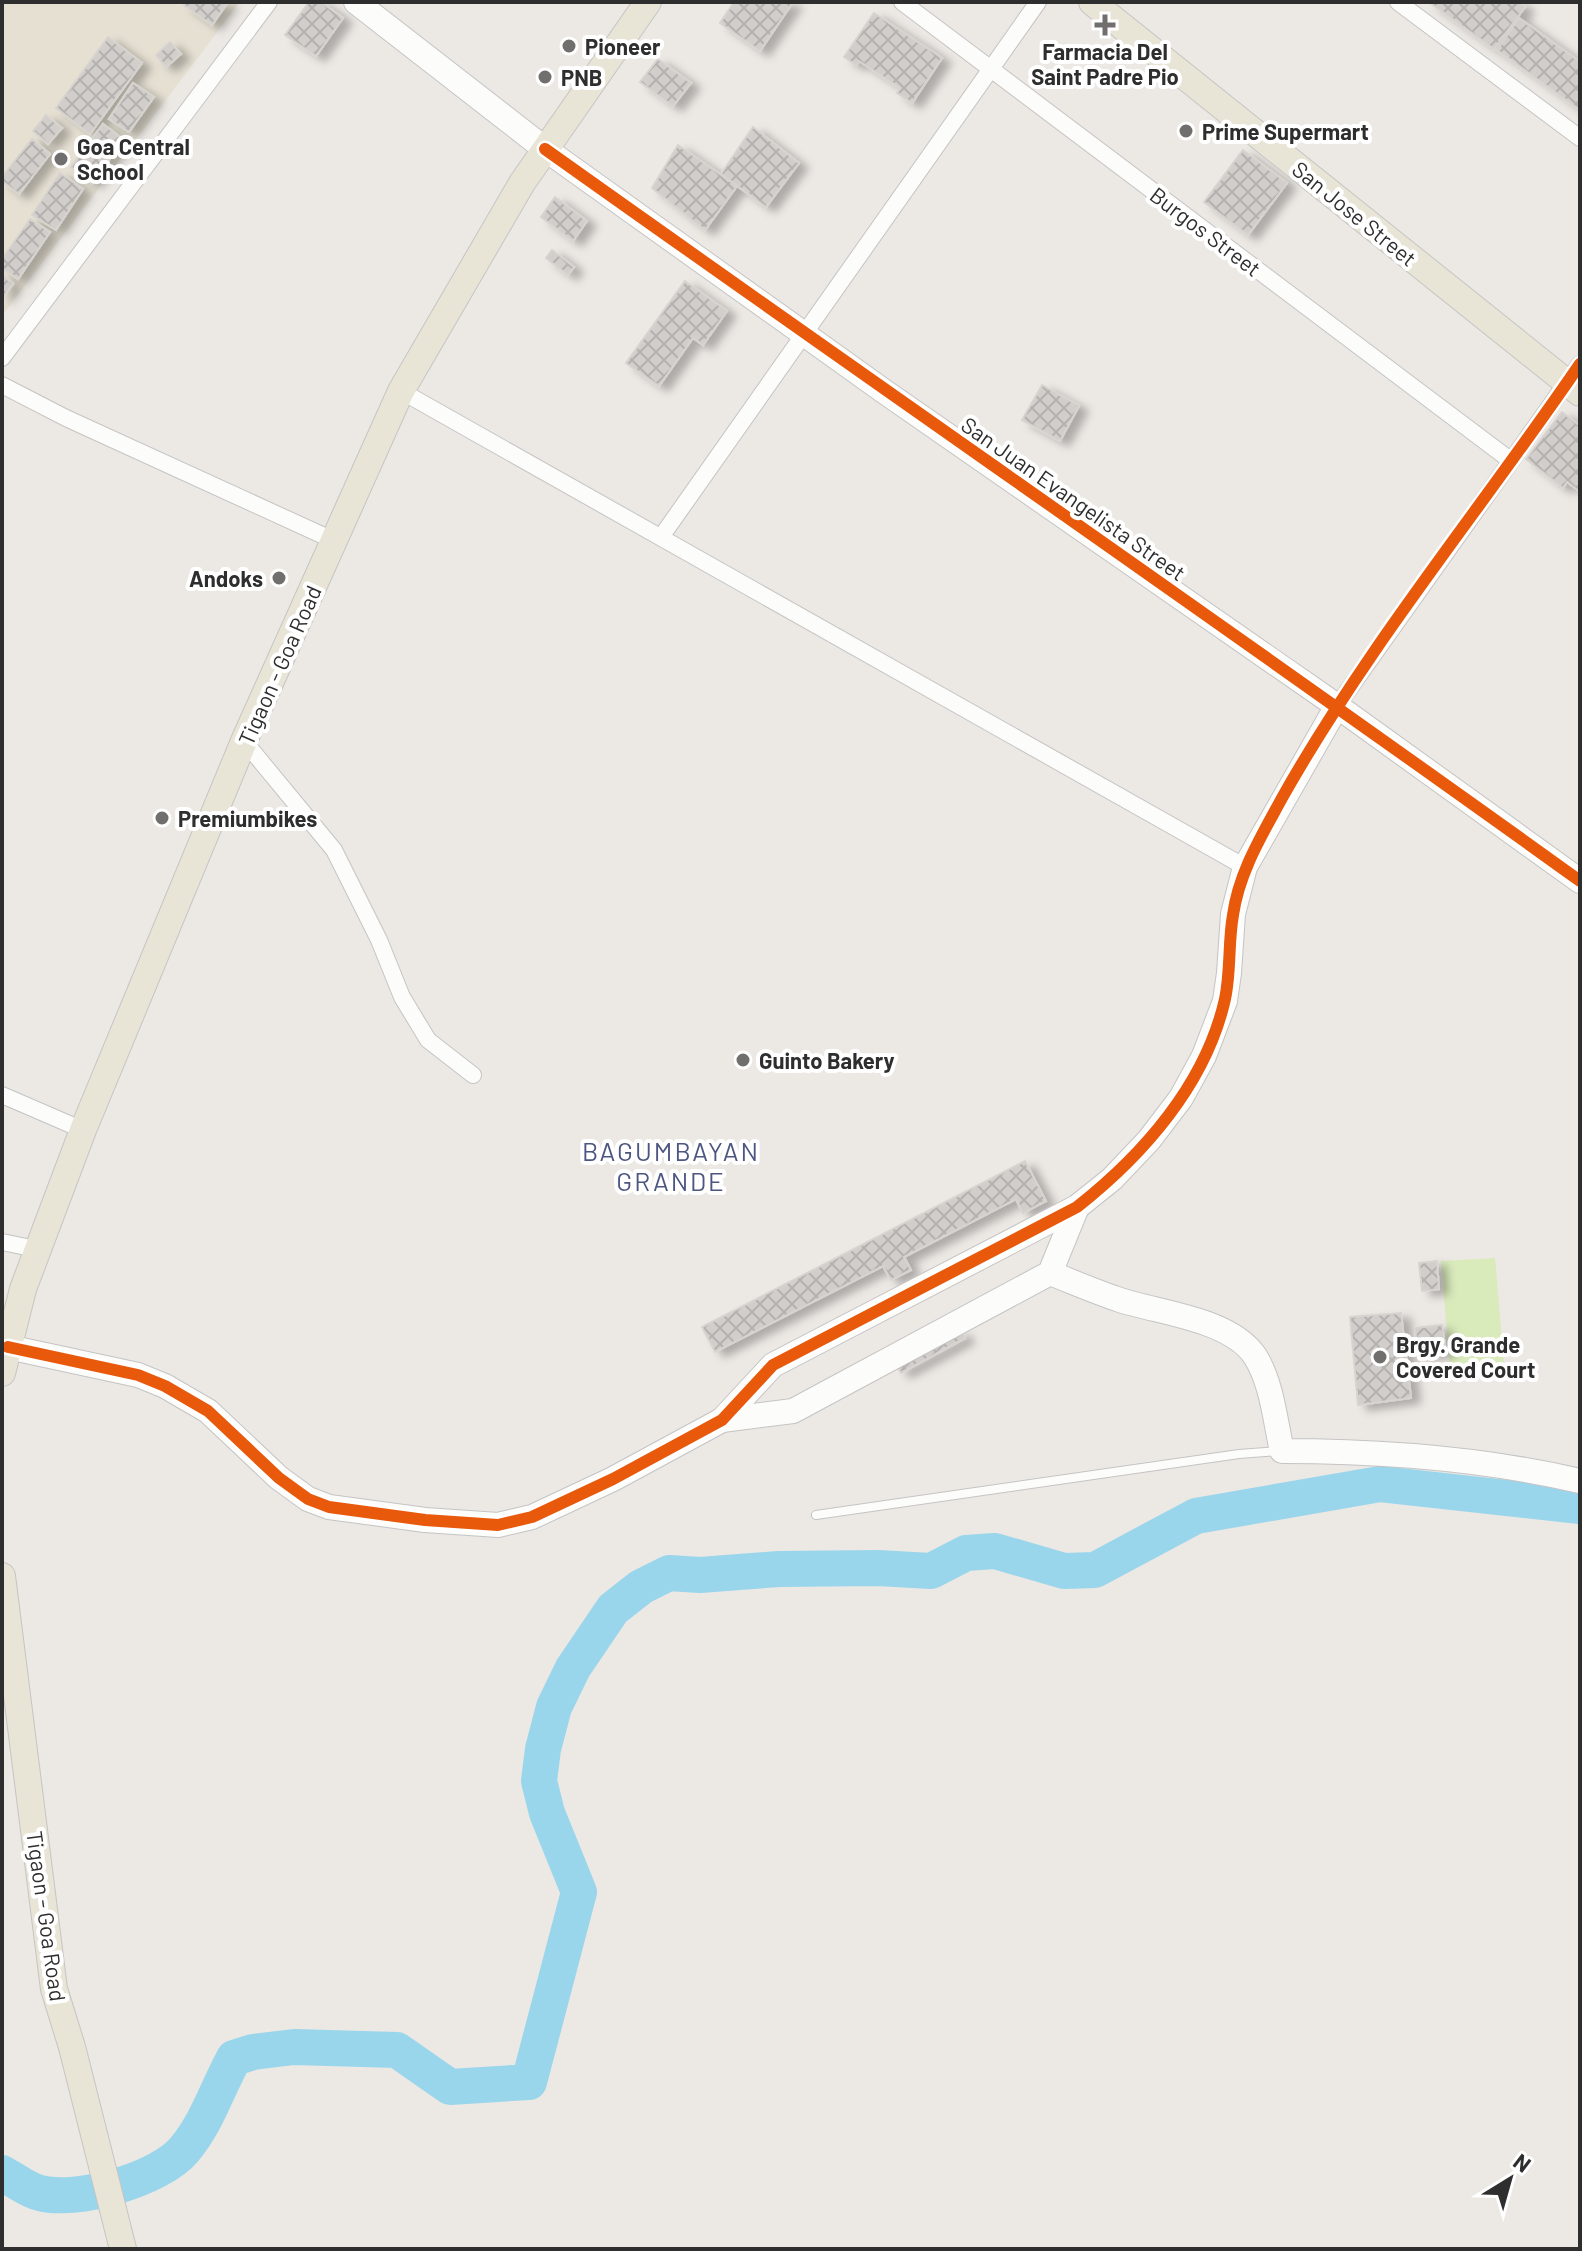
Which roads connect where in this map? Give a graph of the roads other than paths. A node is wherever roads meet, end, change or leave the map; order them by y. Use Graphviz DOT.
graph roads {
  1 [pos="269,2"];
  2 [pos="356,2"];
  3 [pos="648,2"];
  4 [pos="902,2"];
  5 [pos="1038,2"];
  6 [pos="1092,2"];
  7 [pos="1398,2"];
  8 [pos="992,69"];
  9 [pos="1580,138"];
  10 [pos="545,149"];
  11 [pos="803,333"];
  12 [pos="2,358"];
  13 [pos="1576,380"];
  14 [pos="2,385"];
  15 [pos="401,391"];
  16 [pos="1510,460"];
  17 [pos="661,537"];
  18 [pos="335,541"];
  19 [pos="1337,706"];
  20 [pos="244,741"];
  21 [pos="1245,867"];
  22 [pos="1580,881"];
  23 [pos="473,1075"];
  24 [pos="2,1095"];
  25 [pos="83,1130"];
  26 [pos="1077,1207"];
  27 [pos="2,1242"];
  28 [pos="36,1249"];
  29 [pos="1050,1273"];
  30 [pos="5,1360"];
  31 [pos="722,1420"];
  32 [pos="1282,1451"];
  33 [pos="1580,1481"];
  34 [pos="816,1515"];
  35 [pos="2,1576"];
  36 [pos="122,2242"];
  1 -- 12 [label="street"];
  2 -- 10 [label="street, San Juan Evangelista Street"];
  3 -- 10 [label="main road, Tigaon - Goa Road"];
  4 -- 8 [label="street, Burgos Street"];
  5 -- 8 [label="street"];
  6 -- 13 [label="main road, San Jose Street"];
  7 -- 9 [label="street"];
  8 -- 11 [label="street"];
  8 -- 16 [label="street, Burgos Street"];
  10 -- 11 [label="street, San Juan Evangelista Street"];
  10 -- 15 [label="main road, Tigaon - Goa Road"];
  11 -- 17 [label="street"];
  11 -- 19 [label="street, San Juan Evangelista Street"];
  13 -- 16 [label="street"];
  14 -- 18 [label="street"];
  15 -- 17 [label="street"];
  15 -- 18 [label="main road, Tigaon - Goa Road"];
  16 -- 19 [label="street"];
  17 -- 21 [label="street"];
  18 -- 20 [label="main road, Tigaon - Goa Road"];
  19 -- 21 [label="street"];
  19 -- 22 [label="street, San Juan Evangelista Street"];
  20 -- 23 [label="street"];
  20 -- 25 [label="main road, Tigaon - Goa Road"];
  21 -- 26 [label="street"];
  24 -- 25 [label="street"];
  25 -- 28 [label="main road, Tigaon - Goa Road"];
  26 -- 29 [label="street"];
  26 -- 31 [label="street"];
  27 -- 28 [label="street"];
  28 -- 30 [label="main road, Tigaon - Goa Road"];
  29 -- 31 [label="street"];
  29 -- 32 [label="street"];
  30 -- 31 [label="street"];
  32 -- 33 [label="street"];
  32 -- 34 [label="lane"];
  35 -- 36 [label="main road, Tigaon - Goa Road"];
}
